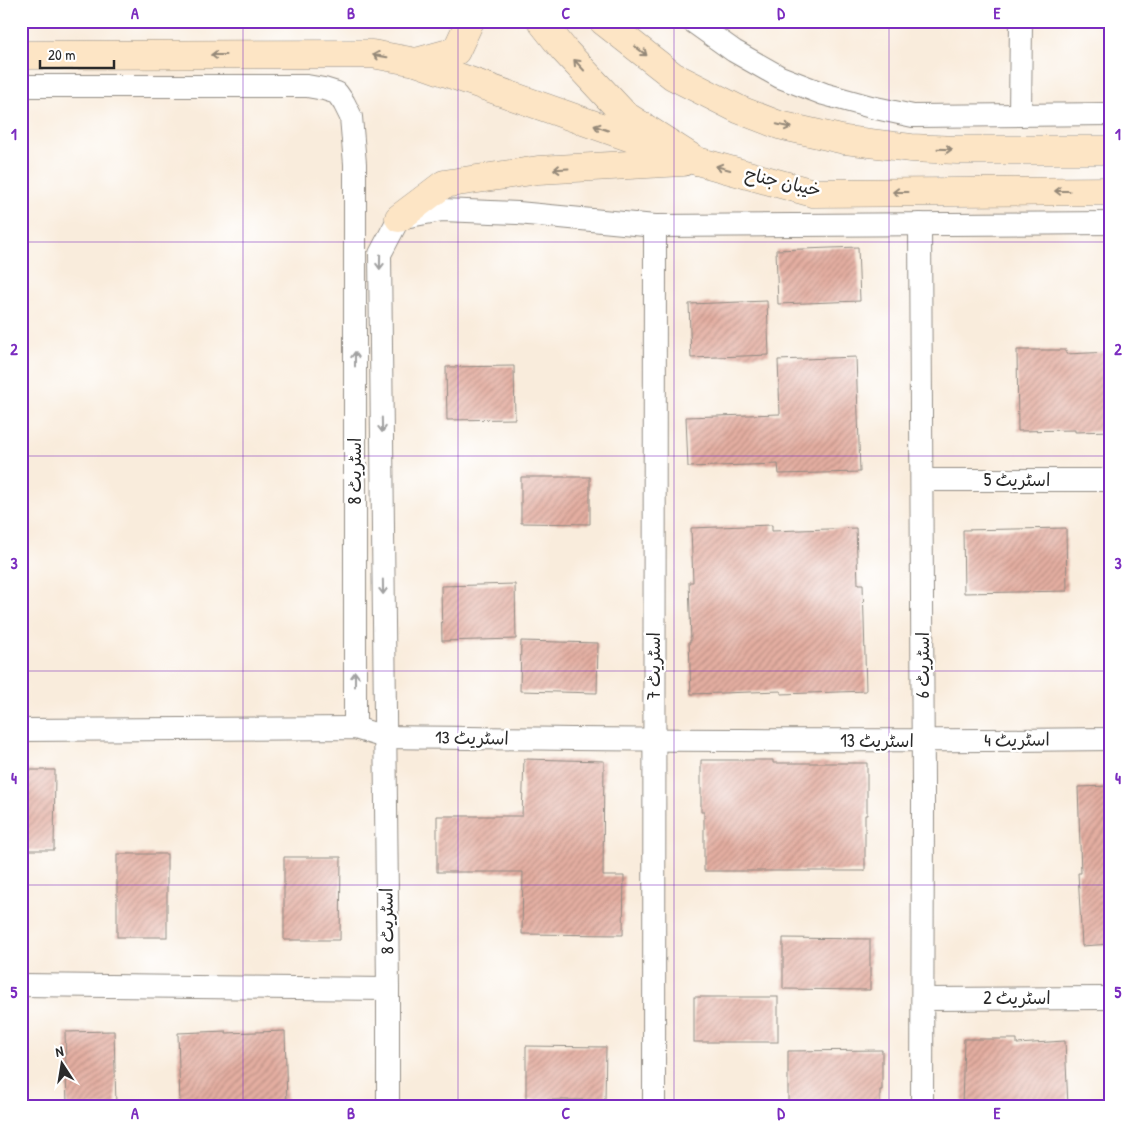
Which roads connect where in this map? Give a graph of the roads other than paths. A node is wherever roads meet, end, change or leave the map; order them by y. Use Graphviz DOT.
graph roads {
  1 [pos="470,21"];
  2 [pos="541,21"];
  3 [pos="603,21"];
  4 [pos="692,21"];
  5 [pos="1021,21"];
  6 [pos="21,55"];
  7 [pos="416,62"];
  8 [pos="21,86"];
  9 [pos="1111,114"];
  10 [pos="1020,115"];
  11 [pos="913,116"];
  12 [pos="911,148"];
  13 [pos="1111,150"];
  14 [pos="697,161"];
  15 [pos="1111,191"];
  16 [pos="399,218"];
  17 [pos="1111,223"];
  18 [pos="920,224"];
  19 [pos="655,226"];
  20 [pos="923,480"];
  21 [pos="1111,480"];
  22 [pos="355,728"];
  23 [pos="21,730"];
  24 [pos="385,737"];
  25 [pos="1111,739"];
  26 [pos="654,740"];
  27 [pos="924,741"];
  28 [pos="21,985"];
  29 [pos="388,989"];
  30 [pos="1111,998"];
  31 [pos="923,999"];
  32 [pos="388,1106"];
  33 [pos="654,1106"];
  34 [pos="922,1106"];
  1 -- 7 [label="main road"];
  14 -- 2 [label="main road, خیبان جناح, one-way"];
  3 -- 12 [label="main road, one-way"];
  4 -- 11 [label="street"];
  5 -- 10 [label="street"];
  7 -- 6 [label="main road, one-way"];
  14 -- 7 [label="main road, one-way"];
  22 -- 8 [label="street, اسٹریٹ 8, one-way"];
  9 -- 10 [label="street"];
  10 -- 11 [label="street"];
  11 -- 12 [label="street"];
  12 -- 13 [label="main road, one-way"];
  15 -- 14 [label="main road, خیبان جناح, one-way"];
  14 -- 16 [label="main road, one-way"];
  16 -- 19 [label="street"];
  16 -- 24 [label="street, اسٹریٹ 8, one-way"];
  17 -- 18 [label="street"];
  18 -- 19 [label="street"];
  18 -- 20 [label="street, اسٹریٹ 6"];
  19 -- 26 [label="street, اسٹریٹ 7"];
  20 -- 21 [label="street, اسٹریٹ 5"];
  20 -- 27 [label="street, اسٹریٹ 6"];
  22 -- 23 [label="street, اسٹریٹ 13"];
  22 -- 24 [label="street, اسٹریٹ 13"];
  24 -- 26 [label="street, اسٹریٹ 13"];
  24 -- 29 [label="street, اسٹریٹ 8"];
  25 -- 27 [label="street, اسٹریٹ 4"];
  26 -- 27 [label="street, اسٹریٹ 13"];
  26 -- 33 [label="street, اسٹریٹ 7"];
  27 -- 31 [label="street, اسٹریٹ 6"];
  28 -- 29 [label="street"];
  29 -- 32 [label="street, اسٹریٹ 8"];
  30 -- 31 [label="street, اسٹریٹ 2"];
  31 -- 34 [label="street, اسٹریٹ 6"];
}
